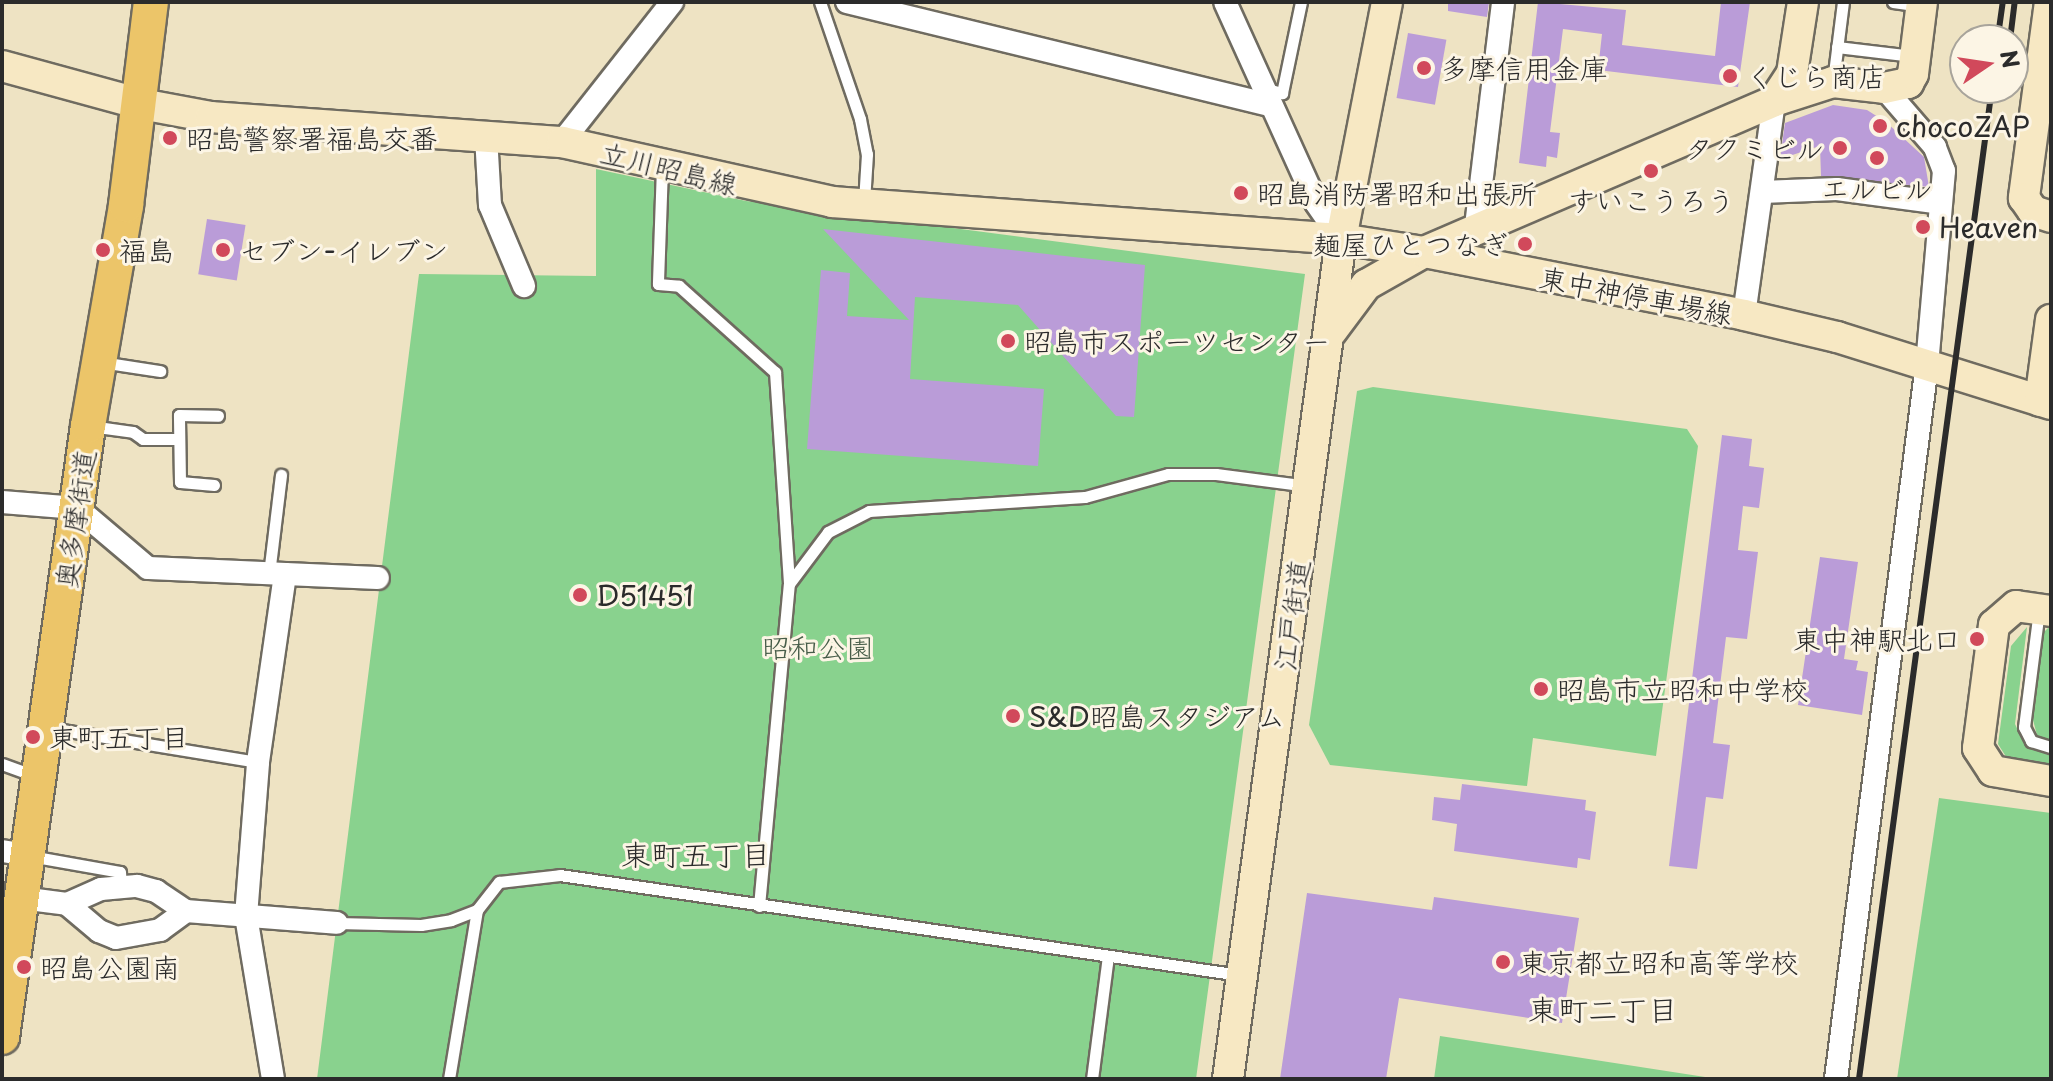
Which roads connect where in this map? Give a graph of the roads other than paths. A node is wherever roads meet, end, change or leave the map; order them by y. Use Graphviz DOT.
graph roads {
  1 [pos="151,2"];
  2 [pos="672,2"];
  3 [pos="820,2"];
  4 [pos="847,2"];
  5 [pos="1225,2"];
  6 [pos="1301,2"];
  7 [pos="1387,2"];
  8 [pos="1503,2"];
  9 [pos="1803,2"];
  10 [pos="1843,2"];
  11 [pos="2050,2"];
  12 [pos="1913,3"];
  13 [pos="1798,46"];
  14 [pos="1837,47"];
  15 [pos="1916,57"];
  16 [pos="2,66"];
  17 [pos="1833,82"];
  18 [pos="1884,88"];
  19 [pos="2045,91"];
  20 [pos="1266,96"];
  21 [pos="1774,101"];
  22 [pos="141,104"];
  23 [pos="486,136"];
  24 [pos="562,142"];
  25 [pos="662,167"];
  26 [pos="1762,192"];
  27 [pos="1940,203"];
  28 [pos="864,205"];
  29 [pos="2051,217"];
  30 [pos="1476,226"];
  31 [pos="1341,239"];
  32 [pos="1424,252"];
  33 [pos="524,286"];
  34 [pos="1744,315"];
  35 [pos="2051,320"];
  36 [pos="1326,341"];
  37 [pos="99,362"];
  38 [pos="1927,365"];
  39 [pos="160,371"];
  40 [pos="2046,402"];
  41 [pos="218,416"];
  42 [pos="88,426"];
  43 [pos="179,439"];
  44 [pos="281,475"];
  45 [pos="214,485"];
  46 [pos="1308,486"];
  47 [pos="2,502"];
  48 [pos="77,508"];
  49 [pos="277,574"];
  50 [pos="378,578"];
  51 [pos="789,584"];
  52 [pos="2045,610"];
  53 [pos="45,727"];
  54 [pos="2051,747"];
  55 [pos="258,762"];
  56 [pos="2,764"];
  57 [pos="37,777"];
  58 [pos="2048,779"];
  59 [pos="14,853"];
  60 [pos="121,887"];
  61 [pos="21,898"];
  62 [pos="67,904"];
  63 [pos="759,906"];
  64 [pos="477,910"];
  65 [pos="186,911"];
  66 [pos="246,916"];
  67 [pos="337,923"];
  68 [pos="1108,956"];
  69 [pos="1242,975"];
  70 [pos="2,1037"];
  71 [pos="273,1079"];
  72 [pos="449,1079"];
  73 [pos="1092,1079"];
  74 [pos="1228,1079"];
  75 [pos="1836,1079"];
  1 -- 22 [label="main road, 奥多摩街道"];
  2 -- 24 [label="street"];
  3 -- 28 [label="lane"];
  4 -- 20 [label="street"];
  5 -- 20 [label="street"];
  6 -- 20 [label="lane"];
  7 -- 31 [label="street, 江戸街道"];
  8 -- 30 [label="street"];
  9 -- 13 [label="street"];
  10 -- 14 [label="lane"];
  11 -- 19 [label="street"];
  12 -- 15 [label="street"];
  13 -- 17 [label="street"];
  13 -- 21 [label="street"];
  14 -- 15 [label="lane"];
  14 -- 17 [label="lane"];
  15 -- 18 [label="street"];
  16 -- 22 [label="street, 立川昭島線"];
  17 -- 18 [label="street"];
  17 -- 21 [label="street, 江戸街道"];
  18 -- 27 [label="street"];
  19 -- 29 [label="street"];
  20 -- 31 [label="street"];
  21 -- 26 [label="street"];
  21 -- 30 [label="street, 江戸街道"];
  22 -- 23 [label="street, 立川昭島線"];
  22 -- 37 [label="main road, 奥多摩街道"];
  23 -- 24 [label="street, 立川昭島線"];
  23 -- 33 [label="street"];
  24 -- 25 [label="street, 立川昭島線"];
  25 -- 28 [label="street, 立川昭島線"];
  25 -- 51 [label="lane"];
  26 -- 27 [label="street"];
  26 -- 34 [label="street"];
  27 -- 38 [label="street"];
  28 -- 31 [label="street, 立川昭島線"];
  30 -- 32 [label="street, 江戸街道"];
  31 -- 32 [label="street, 東中神停車場線"];
  31 -- 36 [label="street, 江戸街道"];
  32 -- 34 [label="street, 東中神停車場線"];
  32 -- 36 [label="street, 江戸街道"];
  34 -- 38 [label="street, 東中神停車場線"];
  35 -- 40 [label="street"];
  36 -- 46 [label="street, 江戸街道"];
  37 -- 39 [label="lane"];
  37 -- 42 [label="main road, 奥多摩街道"];
  38 -- 40 [label="street"];
  38 -- 75 [label="street"];
  41 -- 43 [label="lane"];
  42 -- 43 [label="lane"];
  42 -- 48 [label="main road, 奥多摩街道"];
  43 -- 45 [label="lane"];
  44 -- 49 [label="lane"];
  46 -- 51 [label="lane"];
  46 -- 69 [label="street, 江戸街道"];
  47 -- 48 [label="street"];
  48 -- 49 [label="street"];
  48 -- 53 [label="main road, 奥多摩街道"];
  49 -- 50 [label="street"];
  49 -- 55 [label="street"];
  51 -- 63 [label="lane"];
  52 -- 54 [label="lane"];
  52 -- 58 [label="street"];
  53 -- 55 [label="lane"];
  53 -- 57 [label="main road, 奥多摩街道"];
  55 -- 66 [label="street"];
  56 -- 57 [label="lane"];
  57 -- 59 [label="main road, 奥多摩街道"];
  59 -- 60 [label="lane"];
  59 -- 61 [label="main road, 奥多摩街道"];
  60 -- 62 [label="street"];
  60 -- 65 [label="street"];
  61 -- 62 [label="street"];
  61 -- 70 [label="main road, 奥多摩街道"];
  62 -- 65 [label="street"];
  63 -- 64 [label="lane"];
  63 -- 68 [label="lane"];
  64 -- 67 [label="lane"];
  64 -- 72 [label="lane"];
  65 -- 66 [label="street"];
  66 -- 67 [label="street"];
  66 -- 71 [label="street"];
  68 -- 69 [label="lane"];
  68 -- 73 [label="lane"];
  69 -- 74 [label="street, 江戸街道"];
}
